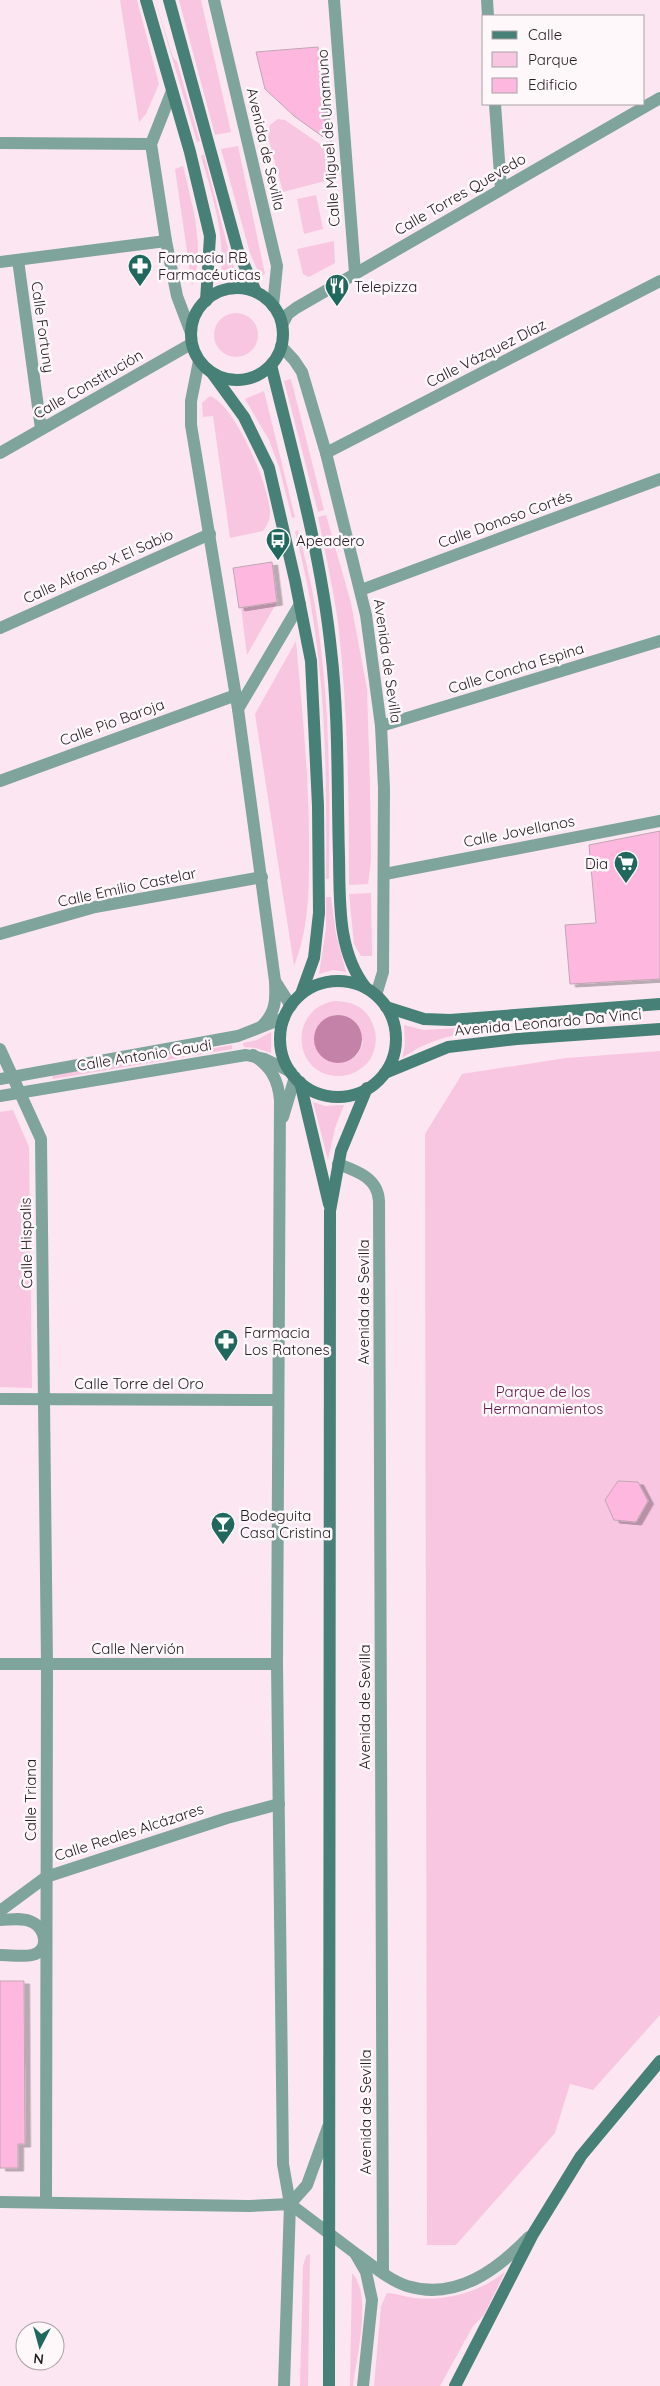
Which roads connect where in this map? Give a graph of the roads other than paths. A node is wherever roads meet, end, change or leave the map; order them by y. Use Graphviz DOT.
graph roads {
  1 [pos="146,0"];
  2 [pos="214,0"];
  3 [pos="334,0"];
  4 [pos="487,0"];
  5 [pos="169,2"];
  6 [pos="488,15"];
  7 [pos="172,90"];
  8 [pos="660,98"];
  9 [pos="495,105"];
  10 [pos="0,143"];
  11 [pos="151,144"];
  12 [pos="501,189"];
  13 [pos="166,241"];
  14 [pos="18,260"];
  15 [pos="0,262"];
  16 [pos="355,273"];
  17 [pos="660,280"];
  18 [pos="256,292"];
  19 [pos="206,300"];
  20 [pos="273,306"];
  21 [pos="282,325"];
  22 [pos="191,338"];
  23 [pos="281,346"];
  24 [pos="199,361"];
  25 [pos="271,365"];
  26 [pos="212,373"];
  27 [pos="41,429"];
  28 [pos="0,453"];
  29 [pos="326,453"];
  30 [pos="660,479"];
  31 [pos="210,534"];
  32 [pos="361,590"];
  33 [pos="300,604"];
  34 [pos="0,628"];
  35 [pos="660,642"];
  36 [pos="236,695"];
  37 [pos="238,709"];
  38 [pos="381,726"];
  39 [pos="0,781"];
  40 [pos="660,821"];
  41 [pos="385,874"];
  42 [pos="262,877"];
  43 [pos="0,934"];
  44 [pos="275,981"];
  45 [pos="371,991"];
  46 [pos="301,994"];
  47 [pos="660,1004"];
  48 [pos="291,1006"];
  49 [pos="386,1006"];
  50 [pos="284,1018"];
  51 [pos="261,1027"];
  52 [pos="660,1029"];
  53 [pos="0,1049"];
  54 [pos="253,1055"];
  55 [pos="385,1073"];
  56 [pos="295,1077"];
  57 [pos="6,1078"];
  58 [pos="367,1088"];
  59 [pos="19,1092"];
  60 [pos="0,1096"];
  61 [pos="279,1128"];
  62 [pos="338,1164"];
  63 [pos="330,1211"];
  64 [pos="44,1398"];
  65 [pos="0,1399"];
  66 [pos="277,1400"];
  67 [pos="0,1664"];
  68 [pos="47,1664"];
  69 [pos="277,1664"];
  70 [pos="278,1804"];
  71 [pos="46,1877"];
  72 [pos="0,1912"];
  73 [pos="0,1920"];
  74 [pos="45,1940"];
  75 [pos="0,1955"];
  76 [pos="660,2061"];
  77 [pos="330,2119"];
  78 [pos="0,2202"];
  79 [pos="46,2202"];
  80 [pos="290,2204"];
  81 [pos="533,2234"];
  82 [pos="329,2235"];
  83 [pos="355,2253"];
  84 [pos="383,2273"];
  85 [pos="284,2386"];
  86 [pos="329,2386"];
  87 [pos="363,2386"];
  88 [pos="455,2386"];
  1 -- 7 [label="main road"];
  2 -- 20 [label="street, Avenida de Sevilla"];
  3 -- 16 [label="street, Calle Miguel de Unamuno"];
  4 -- 6 [label="street"];
  5 -- 18 [label="main road"];
  7 -- 11 [label="street"];
  7 -- 19 [label="main road"];
  8 -- 12 [label="street, Calle Torres Quevedo"];
  9 -- 12 [label="street"];
  10 -- 11 [label="street"];
  11 -- 13 [label="street"];
  12 -- 16 [label="street, Calle Torres Quevedo"];
  13 -- 14 [label="street"];
  13 -- 22 [label="street"];
  14 -- 15 [label="street"];
  14 -- 27 [label="street, Calle Fortuny"];
  16 -- 21 [label="street, Calle Torres Quevedo"];
  17 -- 29 [label="street, Calle Vázquez Díaz"];
  18 -- 19 [label="main road"];
  18 -- 20 [label="main road"];
  19 -- 22 [label="main road"];
  20 -- 21 [label="main road"];
  21 -- 23 [label="main road"];
  22 -- 24 [label="main road"];
  22 -- 27 [label="street, Calle Constitución"];
  23 -- 25 [label="main road"];
  23 -- 29 [label="street, Avenida de Sevilla"];
  24 -- 26 [label="main road"];
  24 -- 31 [label="street"];
  25 -- 26 [label="main road"];
  25 -- 45 [label="main road"];
  26 -- 33 [label="main road"];
  27 -- 28 [label="street, Calle Constitución"];
  29 -- 32 [label="street, Avenida de Sevilla"];
  30 -- 32 [label="street, Calle Donoso Cortés"];
  31 -- 34 [label="street, Calle Alfonso X El Sabio"];
  31 -- 36 [label="street"];
  32 -- 38 [label="street, Avenida de Sevilla"];
  33 -- 37 [label="street"];
  33 -- 46 [label="main road"];
  35 -- 38 [label="street, Calle Concha Espina"];
  36 -- 37 [label="street"];
  36 -- 39 [label="street, Calle Pio Baroja"];
  37 -- 42 [label="street"];
  38 -- 41 [label="street, Avenida de Sevilla"];
  40 -- 41 [label="street, Calle Jovellanos"];
  41 -- 45 [label="street, Avenida de Sevilla"];
  42 -- 43 [label="street, Calle Emilio Castelar"];
  42 -- 44 [label="street"];
  44 -- 48 [label="street"];
  44 -- 51 [label="street"];
  45 -- 46 [label="main road"];
  45 -- 49 [label="main road"];
  46 -- 48 [label="main road"];
  47 -- 49 [label="main road, Avenida Leonardo Da Vinci"];
  48 -- 50 [label="main road"];
  49 -- 55 [label="main road"];
  50 -- 51 [label="street, Calle Antonio Gaudi"];
  50 -- 56 [label="main road"];
  51 -- 57 [label="street, Calle Antonio Gaudi"];
  52 -- 55 [label="main road, Avenida Leonardo Da Vinci"];
  53 -- 57 [label="street, Calle Hispalis"];
  54 -- 56 [label="street"];
  54 -- 59 [label="street, Calle Antonio Gaudi"];
  54 -- 61 [label="street"];
  55 -- 58 [label="main road"];
  56 -- 58 [label="main road"];
  56 -- 61 [label="street"];
  56 -- 63 [label="main road"];
  57 -- 59 [label="street, Calle Hispalis"];
  58 -- 62 [label="main road"];
  59 -- 60 [label="street, Calle Antonio Gaudi"];
  59 -- 64 [label="street, Calle Hispalis"];
  61 -- 66 [label="street"];
  62 -- 63 [label="main road"];
  62 -- 84 [label="street, Avenida de Sevilla"];
  63 -- 77 [label="main road"];
  64 -- 65 [label="street, Calle Torre del Oro"];
  64 -- 66 [label="street, Calle Torre del Oro"];
  64 -- 68 [label="street, Calle Triana"];
  66 -- 69 [label="street"];
  67 -- 68 [label="street, Calle Nervión"];
  68 -- 69 [label="street, Calle Nervión"];
  68 -- 71 [label="street, Calle Triana"];
  69 -- 70 [label="street"];
  70 -- 71 [label="street, Calle Reales Alcázares"];
  70 -- 80 [label="street"];
  71 -- 72 [label="street, Calle Reales Alcázares"];
  71 -- 74 [label="street, Calle Triana"];
  73 -- 74 [label="street"];
  74 -- 75 [label="street"];
  74 -- 79 [label="street, Calle Triana"];
  76 -- 81 [label="main road"];
  77 -- 80 [label="street"];
  77 -- 82 [label="main road"];
  78 -- 79 [label="street"];
  79 -- 80 [label="street"];
  80 -- 82 [label="street"];
  80 -- 85 [label="street"];
  81 -- 84 [label="street"];
  81 -- 88 [label="main road"];
  82 -- 83 [label="street"];
  82 -- 86 [label="main road"];
  83 -- 84 [label="street"];
  83 -- 87 [label="street"];
}
